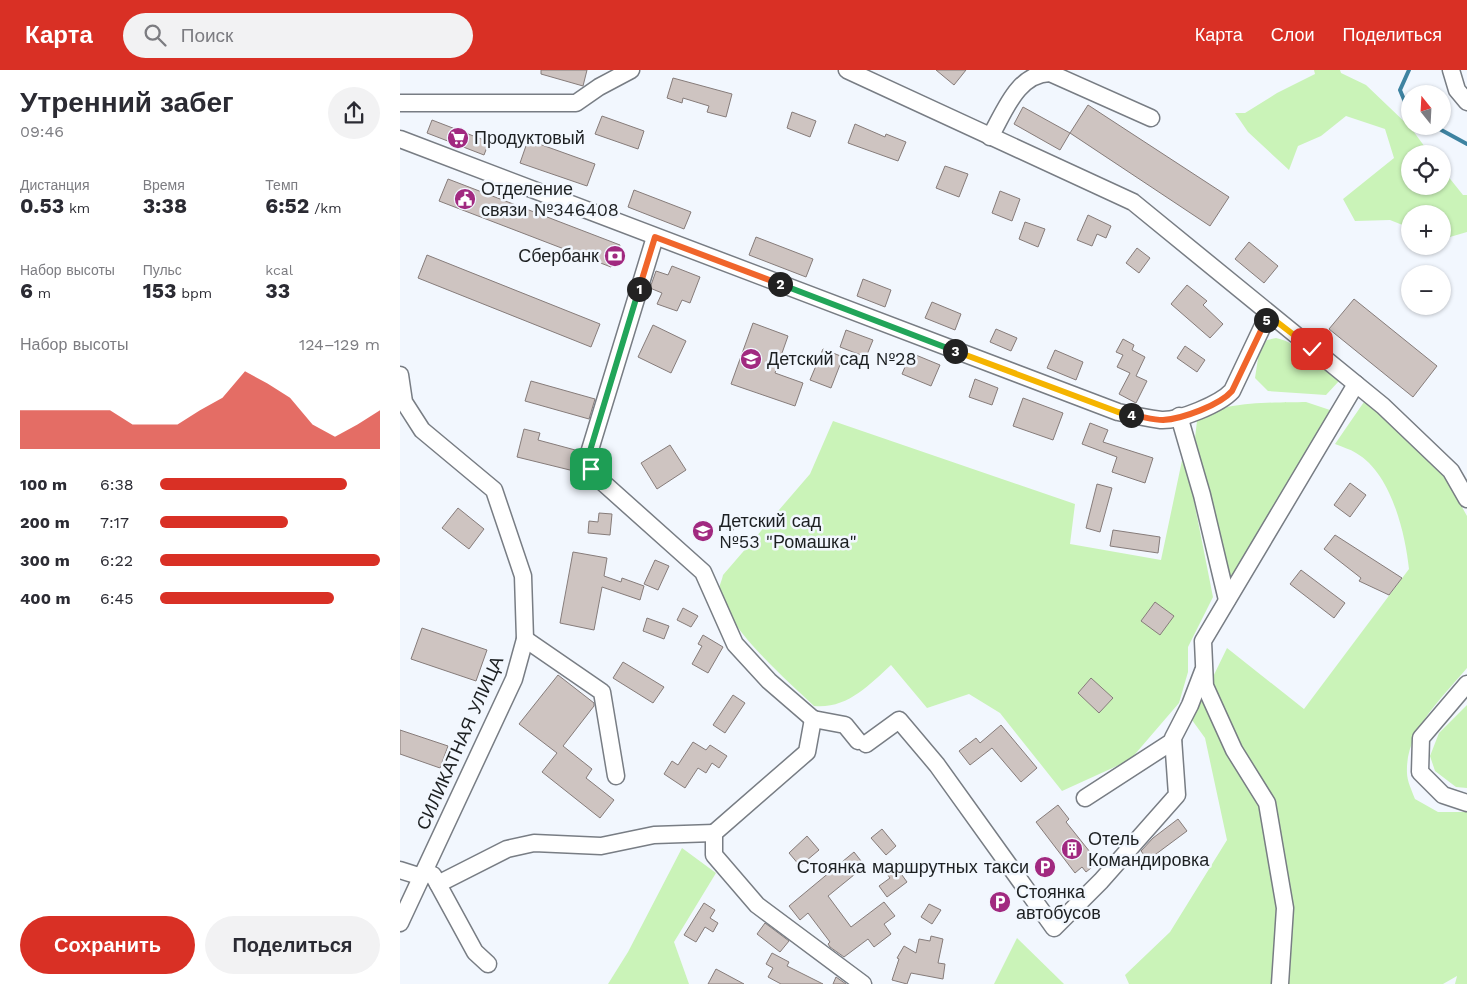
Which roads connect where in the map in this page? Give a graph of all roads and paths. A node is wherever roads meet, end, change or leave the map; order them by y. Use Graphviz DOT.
graph roads {
  1 [pos="631,70"];
  2 [pos="847,70"];
  3 [pos="1451,70"];
  4 [pos="1467,102"];
  5 [pos="400,103"];
  6 [pos="1151,118"];
  7 [pos="990,137"];
  8 [pos="400,140"];
  9 [pos="655,237"];
  10 [pos="1268,315"];
  11 [pos="400,376"];
  12 [pos="1356,384"];
  13 [pos="1179,416"];
  14 [pos="1467,499"];
  15 [pos="1227,600"];
  16 [pos="525,639"];
  17 [pos="1204,669"];
  18 [pos="1467,684"];
  19 [pos="813,719"];
  20 [pos="1173,742"];
  21 [pos="616,776"];
  22 [pos="1085,798"];
  23 [pos="1467,803"];
  24 [pos="714,833"];
  25 [pos="429,862"];
  26 [pos="400,870"];
  27 [pos="422,877"];
  28 [pos="438,884"];
  29 [pos="400,923"];
  30 [pos="488,964"];
  31 [pos="863,984"];
  32 [pos="1280,984"];
  1 -- 5 [label="street"];
  2 -- 7 [label="street"];
  3 -- 4 [label="street"];
  6 -- 7 [label="street"];
  7 -- 10 [label="street"];
  8 -- 9 [label="street"];
  9 -- 13 [label="street"];
  9 -- 19 [label="street"];
  10 -- 12 [label="street"];
  10 -- 13 [label="street"];
  11 -- 16 [label="street, СИЛИКАТНАЯ УЛИЦА"];
  12 -- 14 [label="street"];
  12 -- 15 [label="street"];
  13 -- 15 [label="street"];
  15 -- 17 [label="street"];
  16 -- 21 [label="street"];
  16 -- 25 [label="street, СИЛИКАТНАЯ УЛИЦА"];
  17 -- 20 [label="street"];
  17 -- 32 [label="street"];
  18 -- 23 [label="street"];
  19 -- 20 [label="street"];
  19 -- 24 [label="street"];
  20 -- 22 [label="street"];
  24 -- 28 [label="street"];
  24 -- 31 [label="street"];
  25 -- 27 [label="street, СИЛИКАТНАЯ УЛИЦА"];
  25 -- 28 [label="street"];
  26 -- 27 [label="street"];
  27 -- 29 [label="street, СИЛИКАТНАЯ УЛИЦА"];
  28 -- 30 [label="street"];
}
